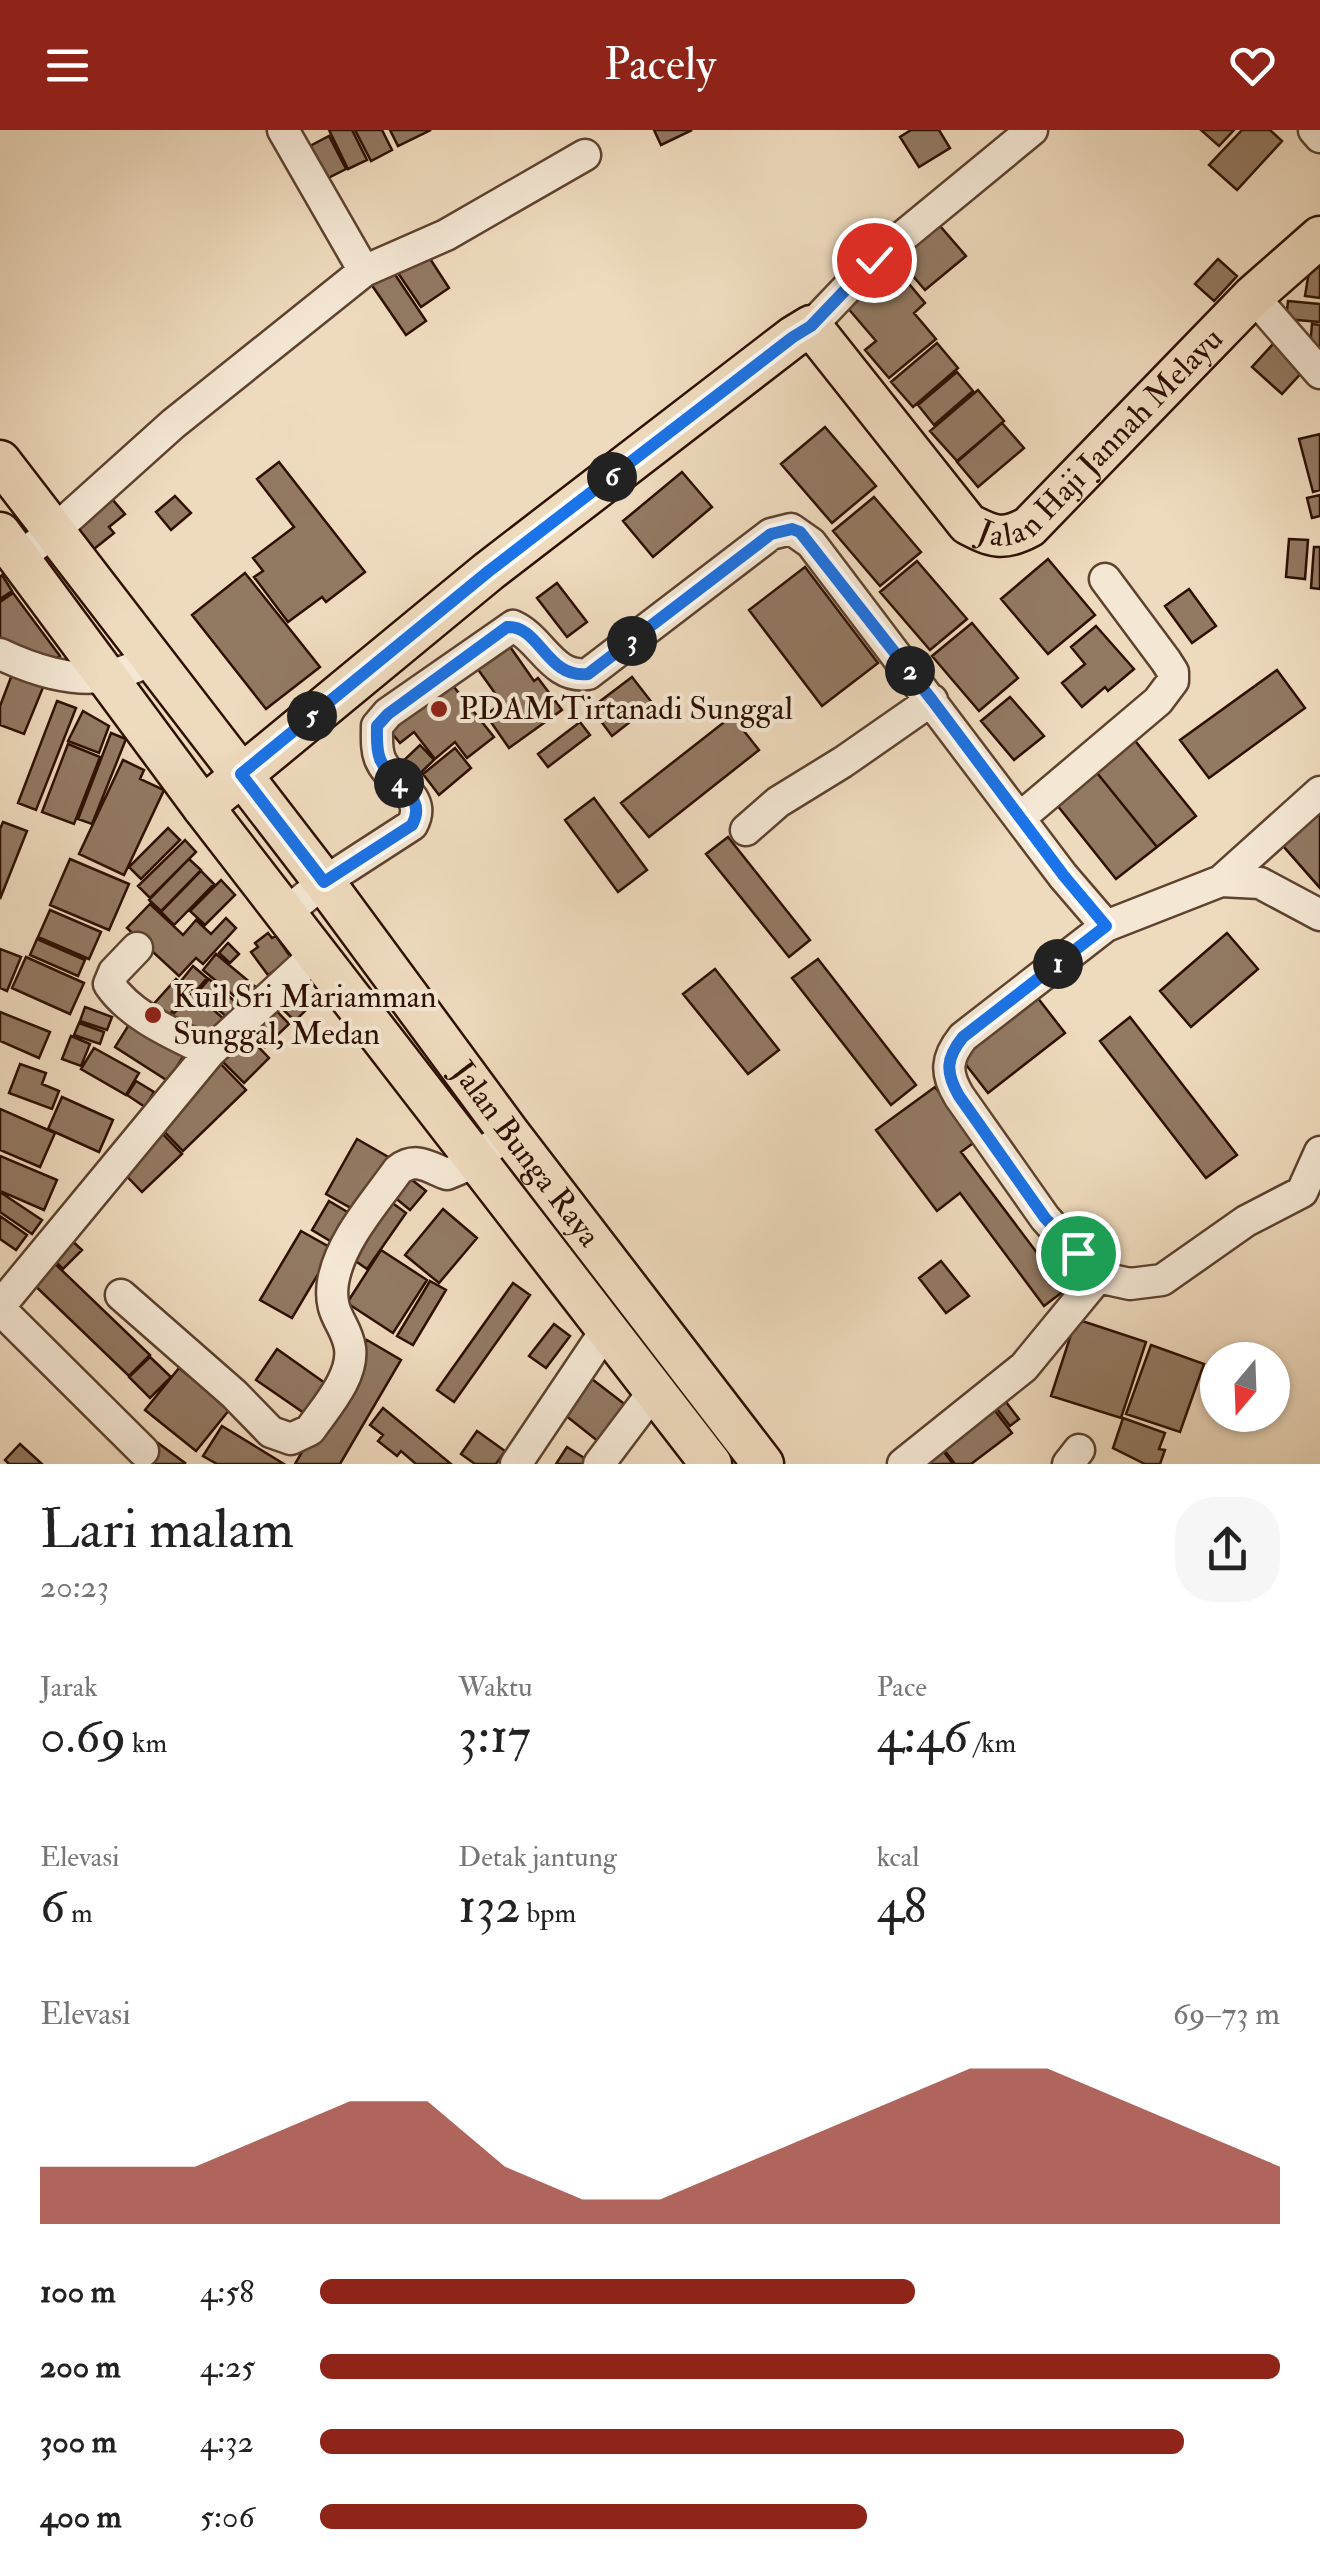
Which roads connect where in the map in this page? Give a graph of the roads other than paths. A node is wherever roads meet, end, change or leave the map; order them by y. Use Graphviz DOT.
graph roads {
  1 [pos="283,130"];
  2 [pos="1032,130"];
  3 [pos="1314,130"];
  4 [pos="1320,137"];
  5 [pos="585,155"];
  6 [pos="1320,237"];
  7 [pos="364,272"];
  8 [pos="1252,296"];
  9 [pos="811,326"];
  10 [pos="1320,373"];
  11 [pos="0,461"];
  12 [pos="54,531"];
  13 [pos="10,545"];
  14 [pos="1105,579"];
  15 [pos="0,654"];
  16 [pos="153,660"];
  17 [pos="106,677"];
  18 [pos="932,700"];
  19 [pos="241,774"];
  20 [pos="1320,792"];
  21 [pos="204,807"];
  22 [pos="1021,817"];
  23 [pos="746,830"];
  24 [pos="1276,830"];
  25 [pos="324,882"];
  26 [pos="1222,882"];
  27 [pos="1314,910"];
  28 [pos="286,912"];
  29 [pos="1106,926"];
  30 [pos="137,948"];
  31 [pos="317,952"];
  32 [pos="210,1052"];
  33 [pos="510,1134"];
  34 [pos="1320,1152"];
  35 [pos="473,1159"];
  36 [pos="1311,1193"];
  37 [pos="1098,1278"];
  38 [pos="122,1294"];
  39 [pos="0,1307"];
  40 [pos="606,1330"];
  41 [pos="654,1392"];
  42 [pos="142,1452"];
  43 [pos="516,1464"];
  44 [pos="599,1464"];
  45 [pos="710,1464"];
  46 [pos="763,1464"];
  47 [pos="902,1464"];
  1 -- 7 [label="street"];
  2 -- 9 [label="street"];
  3 -- 4 [label="street"];
  5 -- 7 [label="street"];
  6 -- 8 [label="main road, Jalan Haji Jannah Melayu"];
  7 -- 12 [label="street"];
  8 -- 9 [label="main road, Jalan Haji Jannah Melayu"];
  8 -- 10 [label="street"];
  9 -- 19 [label="main road"];
  11 -- 12 [label="main road, Jalan Bunga Raya"];
  12 -- 13 [label="street"];
  12 -- 16 [label="main road, Jalan Bunga Raya"];
  13 -- 17 [label="main road, Jalan Bunga Raya"];
  14 -- 22 [label="street"];
  15 -- 17 [label="street"];
  16 -- 17 [label="street"];
  16 -- 19 [label="main road, Jalan Bunga Raya"];
  17 -- 21 [label="main road, Jalan Bunga Raya"];
  18 -- 22 [label="street"];
  18 -- 23 [label="street"];
  18 -- 25 [label="street"];
  19 -- 21 [label="main road"];
  19 -- 25 [label="main road, Jalan Bunga Raya"];
  20 -- 24 [label="street"];
  21 -- 28 [label="main road, Jalan Bunga Raya"];
  22 -- 29 [label="street"];
  24 -- 26 [label="street"];
  24 -- 27 [label="street"];
  25 -- 28 [label="street"];
  25 -- 33 [label="main road, Jalan Bunga Raya"];
  26 -- 27 [label="street"];
  26 -- 29 [label="street"];
  28 -- 31 [label="main road, Jalan Bunga Raya"];
  29 -- 37 [label="street"];
  30 -- 32 [label="street"];
  31 -- 32 [label="street"];
  31 -- 35 [label="main road, Jalan Bunga Raya"];
  32 -- 39 [label="street"];
  33 -- 35 [label="street"];
  33 -- 46 [label="main road, Jalan Bunga Raya"];
  34 -- 36 [label="street"];
  35 -- 38 [label="street"];
  35 -- 40 [label="main road, Jalan Bunga Raya"];
  36 -- 37 [label="street"];
  37 -- 47 [label="street"];
  39 -- 42 [label="street"];
  40 -- 41 [label="main road, Jalan Bunga Raya"];
  40 -- 43 [label="street"];
  41 -- 44 [label="street"];
  41 -- 45 [label="main road, Jalan Bunga Raya"];
}
